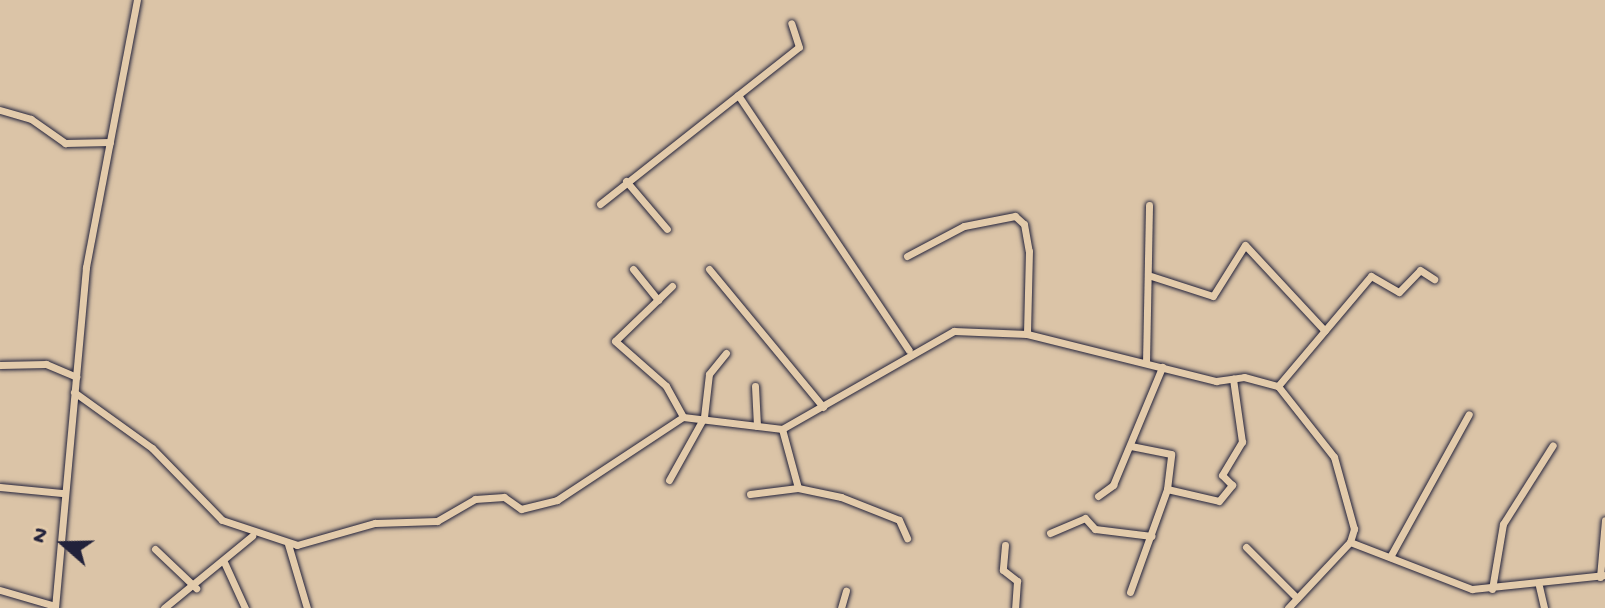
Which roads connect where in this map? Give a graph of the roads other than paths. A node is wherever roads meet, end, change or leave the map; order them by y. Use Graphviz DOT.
graph roads {
  1 [pos="137,0"];
  2 [pos="791,23"];
  3 [pos="738,95"];
  4 [pos="0,110"];
  5 [pos="110,142"];
  6 [pos="626,181"];
  7 [pos="600,204"];
  8 [pos="1149,205"];
  9 [pos="667,229"];
  10 [pos="907,256"];
  11 [pos="633,269"];
  12 [pos="709,269"];
  13 [pos="1151,276"];
  14 [pos="1434,279"];
  15 [pos="672,286"];
  16 [pos="658,300"];
  17 [pos="1325,331"];
  18 [pos="1027,334"];
  19 [pos="909,350"];
  20 [pos="726,353"];
  21 [pos="1146,363"];
  22 [pos="0,365"];
  23 [pos="1162,367"];
  24 [pos="76,377"];
  25 [pos="1233,379"];
  26 [pos="755,386"];
  27 [pos="1278,386"];
  28 [pos="74,392"];
  29 [pos="823,407"];
  30 [pos="1469,414"];
  31 [pos="683,417"];
  32 [pos="704,417"];
  33 [pos="757,426"];
  34 [pos="782,429"];
  35 [pos="1553,445"];
  36 [pos="1131,446"];
  37 [pos="669,480"];
  38 [pos="0,487"];
  39 [pos="798,488"];
  40 [pos="1167,489"];
  41 [pos="62,493"];
  42 [pos="750,494"];
  43 [pos="1098,496"];
  44 [pos="1605,520"];
  45 [pos="1050,533"];
  46 [pos="252,536"];
  47 [pos="1152,536"];
  48 [pos="907,538"];
  49 [pos="1350,542"];
  50 [pos="288,544"];
  51 [pos="1005,545"];
  52 [pos="1246,547"];
  53 [pos="155,549"];
  54 [pos="1390,557"];
  55 [pos="224,562"];
  56 [pos="1603,576"];
  57 [pos="1539,586"];
  58 [pos="196,588"];
  59 [pos="1492,589"];
  60 [pos="0,590"];
  61 [pos="846,591"];
  62 [pos="1130,592"];
  63 [pos="1297,598"];
  64 [pos="55,607"];
  65 [pos="164,608"];
  66 [pos="245,608"];
  67 [pos="307,608"];
  68 [pos="841,608"];
  69 [pos="1015,608"];
  70 [pos="1288,608"];
  71 [pos="1544,608"];
  1 -- 5 [label="street"];
  2 -- 3 [label="street"];
  3 -- 6 [label="street"];
  3 -- 19 [label="street"];
  4 -- 5 [label="street"];
  5 -- 24 [label="street"];
  6 -- 7 [label="street"];
  6 -- 9 [label="street"];
  8 -- 13 [label="street"];
  10 -- 18 [label="street"];
  11 -- 16 [label="street"];
  12 -- 29 [label="street"];
  13 -- 17 [label="street"];
  13 -- 21 [label="street"];
  14 -- 17 [label="street"];
  15 -- 16 [label="street"];
  16 -- 31 [label="street"];
  17 -- 27 [label="street"];
  18 -- 19 [label="street"];
  18 -- 21 [label="street"];
  19 -- 29 [label="street"];
  20 -- 32 [label="street"];
  21 -- 23 [label="street"];
  22 -- 24 [label="street"];
  23 -- 25 [label="street"];
  23 -- 36 [label="street"];
  24 -- 28 [label="street"];
  25 -- 27 [label="street"];
  25 -- 40 [label="street"];
  26 -- 33 [label="street"];
  27 -- 49 [label="street"];
  28 -- 41 [label="street"];
  28 -- 46 [label="street"];
  29 -- 34 [label="street"];
  30 -- 54 [label="street"];
  31 -- 32 [label="street"];
  31 -- 50 [label="street"];
  32 -- 33 [label="street"];
  32 -- 37 [label="street"];
  33 -- 34 [label="street"];
  34 -- 39 [label="street"];
  35 -- 59 [label="street"];
  36 -- 40 [label="street"];
  36 -- 43 [label="street"];
  38 -- 41 [label="street"];
  39 -- 42 [label="street"];
  39 -- 48 [label="street"];
  40 -- 47 [label="street"];
  41 -- 64 [label="street"];
  44 -- 56 [label="street"];
  45 -- 47 [label="street"];
  46 -- 50 [label="street"];
  46 -- 55 [label="street"];
  47 -- 62 [label="street"];
  49 -- 54 [label="street"];
  49 -- 63 [label="street"];
  50 -- 67 [label="street"];
  51 -- 69 [label="street"];
  52 -- 63 [label="street"];
  53 -- 58 [label="street"];
  54 -- 59 [label="street"];
  55 -- 58 [label="street"];
  55 -- 66 [label="street"];
  56 -- 57 [label="street"];
  57 -- 59 [label="street"];
  57 -- 71 [label="street"];
  58 -- 65 [label="street"];
  60 -- 64 [label="street"];
  61 -- 68 [label="street"];
  63 -- 70 [label="street"];
}
